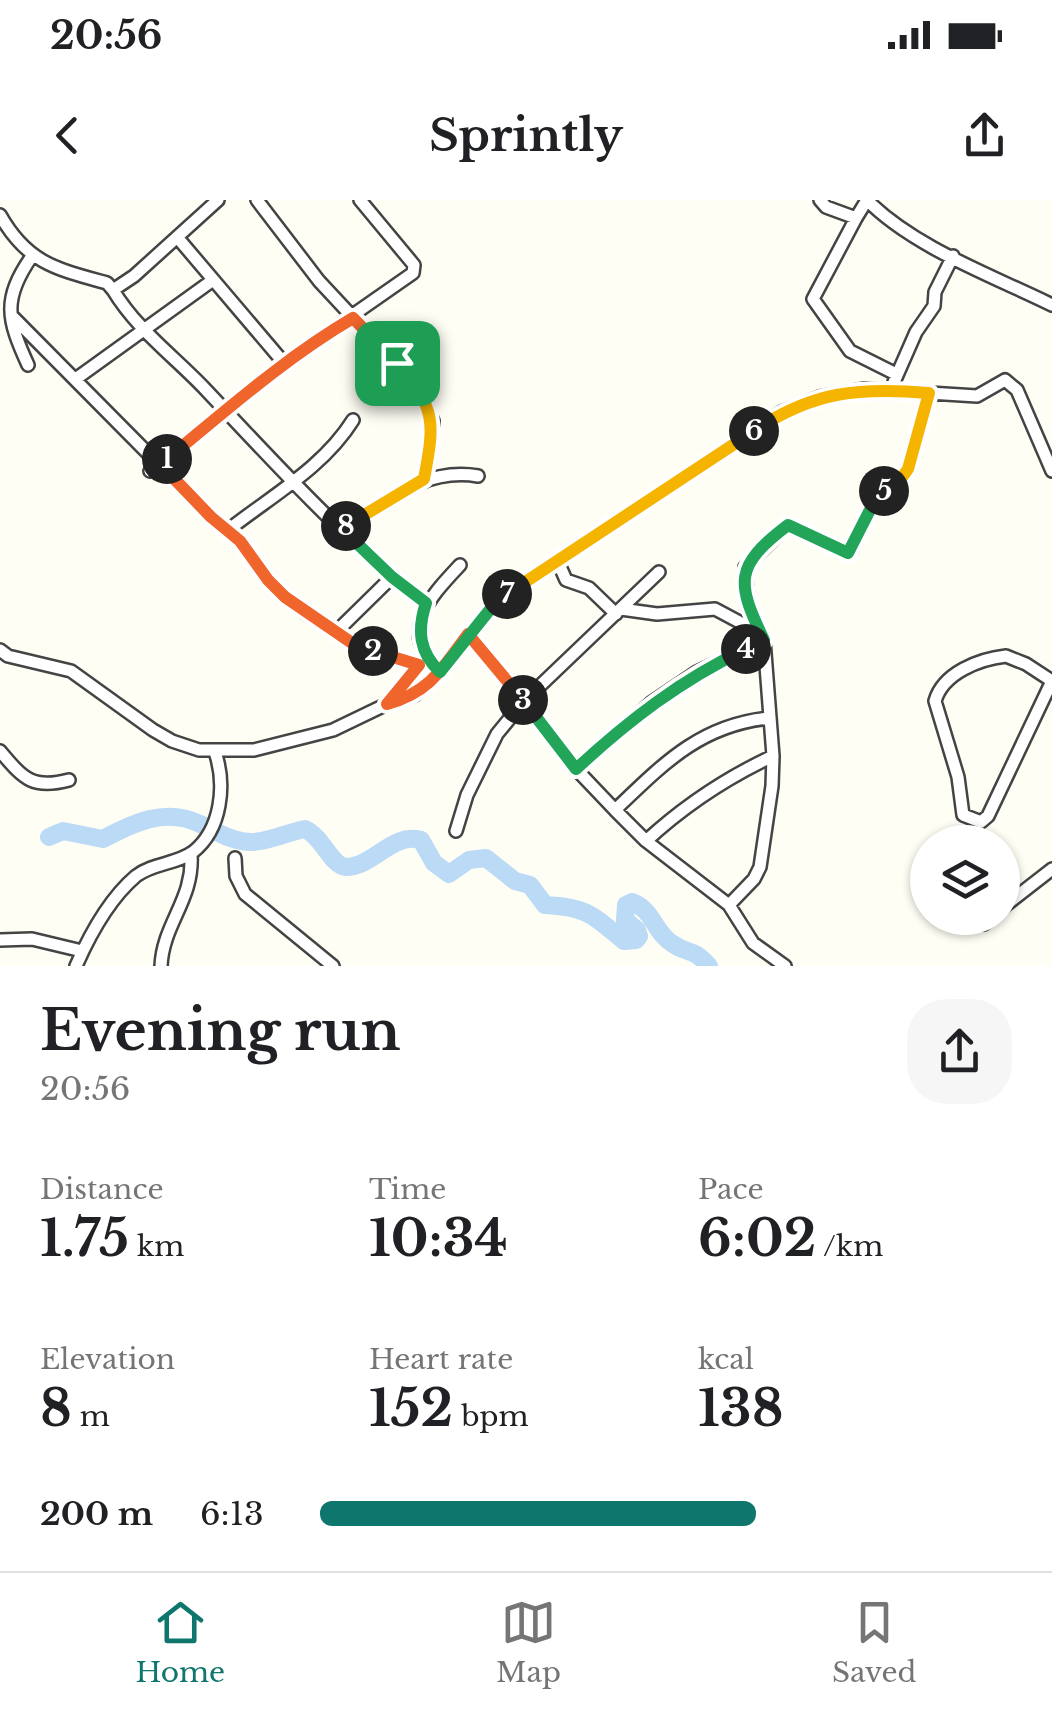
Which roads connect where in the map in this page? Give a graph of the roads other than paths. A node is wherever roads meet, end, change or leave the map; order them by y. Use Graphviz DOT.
graph roads {
  1 [pos="218,200"];
  2 [pos="257,200"];
  3 [pos="360,200"];
  4 [pos="820,200"];
  5 [pos="867,200"];
  6 [pos="0,215"];
  7 [pos="856,218"];
  8 [pos="176,237"];
  9 [pos="32,256"];
  10 [pos="953,256"];
  11 [pos="213,280"];
  12 [pos="113,290"];
  13 [pos="1052,304"];
  14 [pos="13,316"];
  15 [pos="353,318"];
  16 [pos="142,329"];
  17 [pos="284,363"];
  18 [pos="28,365"];
  19 [pos="896,374"];
  20 [pos="77,378"];
  21 [pos="892,390"];
  22 [pos="929,393"];
  23 [pos="223,409"];
  24 [pos="353,420"];
  25 [pos="155,468"];
  26 [pos="1052,469"];
  27 [pos="478,476"];
  28 [pos="424,479"];
  29 [pos="293,481"];
  30 [pos="342,529"];
  31 [pos="228,530"];
  32 [pos="558,562"];
  33 [pos="460,565"];
  34 [pos="659,572"];
  35 [pos="392,577"];
  36 [pos="426,603"];
  37 [pos="619,612"];
  38 [pos="336,632"];
  39 [pos="468,634"];
  40 [pos="762,636"];
  41 [pos="0,651"];
  42 [pos="423,662"];
  43 [pos="440,672"];
  44 [pos="1052,681"];
  45 [pos="524,701"];
  46 [pos="387,704"];
  47 [pos="769,718"];
  48 [pos="0,750"];
  49 [pos="216,752"];
  50 [pos="774,756"];
  51 [pos="576,769"];
  52 [pos="69,780"];
  53 [pos="615,810"];
  54 [pos="456,831"];
  55 [pos="646,840"];
  56 [pos="191,854"];
  57 [pos="235,858"];
  58 [pos="1052,868"];
  59 [pos="1020,894"];
  60 [pos="730,905"];
  61 [pos="0,940"];
  62 [pos="82,951"];
  63 [pos="76,966"];
  64 [pos="161,966"];
  65 [pos="333,966"];
  66 [pos="784,966"];
  1 -- 8 [label="street"];
  2 -- 15 [label="street"];
  3 -- 15 [label="street"];
  4 -- 7 [label="street"];
  5 -- 7 [label="street"];
  5 -- 10 [label="street"];
  6 -- 9 [label="street"];
  7 -- 19 [label="street"];
  8 -- 11 [label="street"];
  8 -- 12 [label="street"];
  9 -- 12 [label="street"];
  9 -- 14 [label="street"];
  10 -- 13 [label="street"];
  10 -- 19 [label="street"];
  11 -- 16 [label="street"];
  11 -- 17 [label="street"];
  12 -- 16 [label="street"];
  14 -- 18 [label="street"];
  14 -- 20 [label="street"];
  15 -- 17 [label="street"];
  15 -- 28 [label="street"];
  16 -- 20 [label="street"];
  16 -- 23 [label="street"];
  17 -- 23 [label="street"];
  19 -- 21 [label="street"];
  20 -- 25 [label="street"];
  21 -- 22 [label="street"];
  21 -- 32 [label="street"];
  22 -- 26 [label="street"];
  22 -- 40 [label="street"];
  23 -- 25 [label="street"];
  23 -- 29 [label="street"];
  24 -- 29 [label="street"];
  25 -- 31 [label="street"];
  27 -- 28 [label="street"];
  28 -- 30 [label="street"];
  29 -- 30 [label="street"];
  29 -- 31 [label="street"];
  30 -- 35 [label="street"];
  31 -- 38 [label="street"];
  32 -- 37 [label="street"];
  32 -- 39 [label="street"];
  33 -- 36 [label="street"];
  34 -- 37 [label="street"];
  35 -- 36 [label="street"];
  35 -- 38 [label="street"];
  36 -- 42 [label="street"];
  37 -- 40 [label="street"];
  37 -- 45 [label="street"];
  38 -- 42 [label="street"];
  39 -- 43 [label="street"];
  39 -- 45 [label="street"];
  40 -- 47 [label="street"];
  40 -- 51 [label="street"];
  41 -- 49 [label="street"];
  42 -- 43 [label="street"];
  42 -- 46 [label="street"];
  43 -- 46 [label="street"];
  44 -- 44 [label="street"];
  45 -- 51 [label="street"];
  45 -- 54 [label="street"];
  46 -- 49 [label="street"];
  47 -- 50 [label="street"];
  47 -- 53 [label="street"];
  48 -- 52 [label="street"];
  49 -- 56 [label="street"];
  50 -- 55 [label="street"];
  50 -- 60 [label="street"];
  51 -- 53 [label="street"];
  53 -- 55 [label="street"];
  55 -- 60 [label="street"];
  56 -- 62 [label="street"];
  56 -- 64 [label="street"];
  57 -- 65 [label="street"];
  58 -- 59 [label="street"];
  60 -- 66 [label="street"];
  61 -- 62 [label="street"];
  62 -- 63 [label="street"];
}
